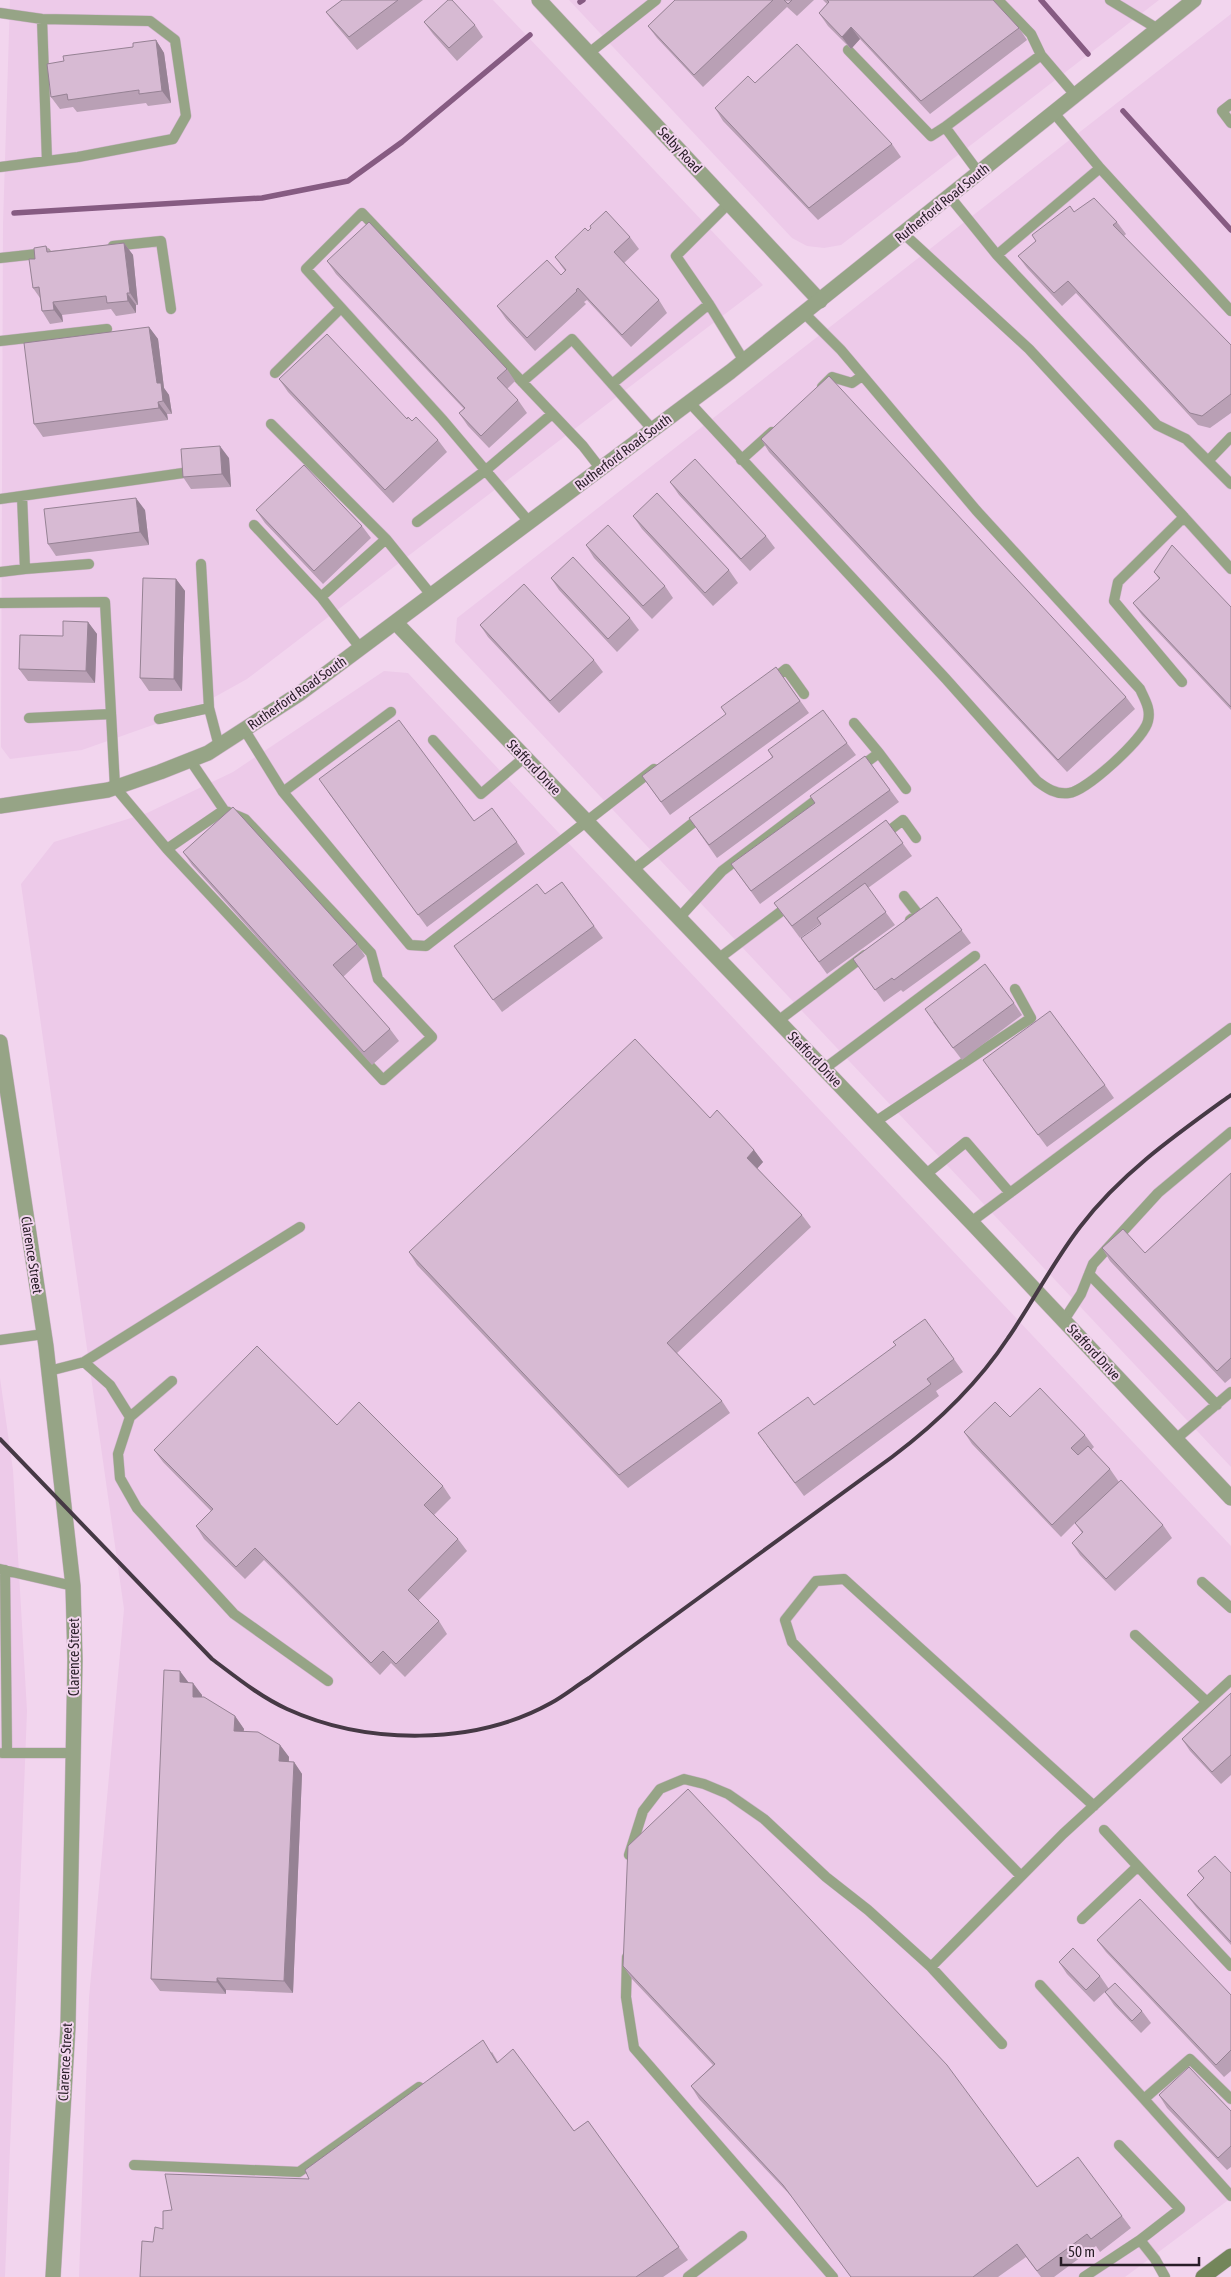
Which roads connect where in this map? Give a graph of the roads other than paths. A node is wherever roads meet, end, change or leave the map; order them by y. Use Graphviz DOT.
graph roads {
  1 [pos="539,0"];
  2 [pos="656,0"];
  3 [pos="998,0"];
  4 [pos="1194,0"];
  5 [pos="1117,2"];
  6 [pos="0,13"];
  7 [pos="42,20"];
  8 [pos="1158,29"];
  9 [pos="848,50"];
  10 [pos="589,53"];
  11 [pos="1041,55"];
  12 [pos="1076,96"];
  13 [pos="1231,104"];
  14 [pos="1054,113"];
  15 [pos="1231,123"];
  16 [pos="945,127"];
  17 [pos="47,161"];
  18 [pos="0,167"];
  19 [pos="1100,168"];
  20 [pos="979,173"];
  21 [pos="950,197"];
  22 [pos="729,203"];
  23 [pos="904,234"];
  24 [pos="104,247"];
  25 [pos="57,252"];
  26 [pos="997,255"];
  27 [pos="0,258"];
  28 [pos="820,301"];
  29 [pos="709,304"];
  30 [pos="170,308"];
  31 [pos="341,308"];
  32 [pos="1231,311"];
  33 [pos="804,313"];
  34 [pos="107,329"];
  35 [pos="0,341"];
  36 [pos="744,361"];
  37 [pos="275,373"];
  38 [pos="862,376"];
  39 [pos="522,382"];
  40 [pos="612,384"];
  41 [pos="811,396"];
  42 [pos="689,402"];
  43 [pos="552,414"];
  44 [pos="783,422"];
  45 [pos="271,424"];
  46 [pos="653,430"];
  47 [pos="1231,437"];
  48 [pos="741,460"];
  49 [pos="1208,461"];
  50 [pos="600,468"];
  51 [pos="486,470"];
  52 [pos="183,473"];
  53 [pos="1231,484"];
  54 [pos="22,496"];
  55 [pos="0,499"];
  56 [pos="1184,517"];
  57 [pos="417,522"];
  58 [pos="530,523"];
  59 [pos="254,525"];
  60 [pos="386,539"];
  61 [pos="89,564"];
  62 [pos="201,564"];
  63 [pos="25,569"];
  64 [pos="1231,569"];
  65 [pos="0,572"];
  66 [pos="432,596"];
  67 [pos="321,597"];
  68 [pos="0,603"];
  69 [pos="396,623"];
  70 [pos="361,649"];
  71 [pos="1182,682"];
  72 [pos="763,687"];
  73 [pos="804,694"];
  74 [pos="210,708"];
  75 [pos="392,712"];
  76 [pos="111,714"];
  77 [pos="29,718"];
  78 [pos="159,719"];
  79 [pos="854,723"];
  80 [pos="244,729"];
  81 [pos="433,740"];
  82 [pos="219,746"];
  83 [pos="879,753"];
  84 [pos="525,757"];
  85 [pos="190,760"];
  86 [pos="663,762"];
  87 [pos="855,771"];
  88 [pos="115,787"];
  89 [pos="832,788"];
  90 [pos="906,789"];
  91 [pos="283,792"];
  92 [pos="0,806"];
  93 [pos="712,809"];
  94 [pos="224,810"];
  95 [pos="585,820"];
  96 [pos="916,838"];
  97 [pos="872,844"];
  98 [pos="167,849"];
  99 [pos="633,870"];
  100 [pos="803,895"];
  101 [pos="904,896"];
  102 [pos="679,918"];
  103 [pos="903,926"];
  104 [pos="872,950"];
  105 [pos="975,956"];
  106 [pos="718,959"];
  107 [pos="1015,989"];
  108 [pos="778,1021"];
  109 [pos="1231,1028"];
  110 [pos="0,1042"];
  111 [pos="824,1069"];
  112 [pos="875,1122"];
  113 [pos="1231,1132"];
  114 [pos="925,1175"];
  115 [pos="1010,1193"];
  116 [pos="971,1222"];
  117 [pos="300,1227"];
  118 [pos="1089,1274"];
  119 [pos="1064,1320"];
  120 [pos="44,1334"];
  121 [pos="0,1340"];
  122 [pos="84,1362"];
  123 [pos="49,1371"];
  124 [pos="172,1381"];
  125 [pos="1231,1392"];
  126 [pos="1216,1405"];
  127 [pos="130,1417"];
  128 [pos="1176,1439"];
  129 [pos="1231,1498"];
  130 [pos="2,1570"];
  131 [pos="1202,1582"];
  132 [pos="73,1586"];
  133 [pos="1231,1608"];
  134 [pos="1135,1635"];
  135 [pos="1231,1680"];
  136 [pos="328,1681"];
  137 [pos="1207,1702"];
  138 [pos="3,1753"];
  139 [pos="73,1753"];
  140 [pos="1094,1806"];
  141 [pos="1104,1830"];
  142 [pos="1138,1867"];
  143 [pos="629,1869"];
  144 [pos="1021,1876"];
  145 [pos="1082,1919"];
  146 [pos="626,1950"];
  147 [pos="1231,1966"];
  148 [pos="931,1967"];
  149 [pos="1040,1985"];
  150 [pos="1002,2044"];
  151 [pos="424,2083"];
  152 [pos="1144,2099"];
  153 [pos="1231,2100"];
  154 [pos="1119,2145"];
  155 [pos="134,2165"];
  156 [pos="1231,2196"];
  157 [pos="742,2236"];
  158 [pos="1140,2240"];
  159 [pos="1231,2256"];
  160 [pos="53,2277"];
  161 [pos="688,2277"];
  162 [pos="833,2277"];
  163 [pos="1084,2277"];
  164 [pos="1165,2277"];
  165 [pos="1203,2277"];
  1 -- 10 [label="street, Selby Road"];
  2 -- 10 [label="lane"];
  3 -- 11 [label="lane"];
  4 -- 8 [label="street, Rutherford Road South"];
  5 -- 8 [label="lane"];
  6 -- 7 [label="lane"];
  7 -- 17 [label="lane"];
  7 -- 17 [label="lane"];
  8 -- 12 [label="street, Rutherford Road South"];
  9 -- 16 [label="lane"];
  10 -- 22 [label="street, Selby Road"];
  11 -- 12 [label="lane"];
  11 -- 16 [label="lane"];
  12 -- 14 [label="street, Rutherford Road South"];
  13 -- 15 [label="lane"];
  14 -- 19 [label="lane"];
  14 -- 20 [label="street, Rutherford Road South"];
  16 -- 20 [label="lane"];
  17 -- 18 [label="lane"];
  19 -- 26 [label="lane"];
  19 -- 32 [label="lane"];
  20 -- 21 [label="street, Rutherford Road South"];
  21 -- 23 [label="street, Rutherford Road South"];
  21 -- 26 [label="lane"];
  22 -- 28 [label="street, Selby Road"];
  22 -- 29 [label="lane"];
  23 -- 28 [label="street, Rutherford Road South"];
  23 -- 56 [label="lane"];
  24 -- 30 [label="lane"];
  25 -- 27 [label="lane"];
  26 -- 49 [label="lane"];
  28 -- 33 [label="street, Rutherford Road South"];
  29 -- 36 [label="lane"];
  29 -- 40 [label="lane"];
  31 -- 37 [label="lane"];
  31 -- 39 [label="lane"];
  31 -- 51 [label="lane"];
  33 -- 36 [label="street, Rutherford Road South"];
  33 -- 38 [label="lane"];
  34 -- 35 [label="lane"];
  36 -- 42 [label="street, Rutherford Road South"];
  38 -- 41 [label="lane"];
  38 -- 48 [label="lane"];
  39 -- 40 [label="lane"];
  39 -- 43 [label="lane"];
  40 -- 46 [label="lane"];
  42 -- 46 [label="street, Rutherford Road South"];
  42 -- 48 [label="lane"];
  43 -- 50 [label="lane"];
  43 -- 51 [label="lane"];
  44 -- 48 [label="lane"];
  45 -- 60 [label="lane"];
  46 -- 50 [label="street, Rutherford Road South"];
  47 -- 49 [label="lane"];
  49 -- 53 [label="lane"];
  50 -- 58 [label="street, Rutherford Road South"];
  51 -- 57 [label="lane"];
  51 -- 58 [label="lane"];
  52 -- 54 [label="lane"];
  54 -- 55 [label="lane"];
  54 -- 63 [label="lane"];
  56 -- 64 [label="lane"];
  56 -- 71 [label="lane"];
  58 -- 66 [label="street, Rutherford Road South"];
  59 -- 67 [label="lane"];
  60 -- 66 [label="lane"];
  60 -- 67 [label="lane"];
  61 -- 63 [label="lane"];
  62 -- 74 [label="lane"];
  63 -- 65 [label="lane"];
  66 -- 69 [label="street, Rutherford Road South"];
  67 -- 70 [label="lane"];
  68 -- 76 [label="lane"];
  69 -- 70 [label="street, Rutherford Road South"];
  69 -- 84 [label="street, Stafford Drive"];
  70 -- 80 [label="street, Rutherford Road South"];
  72 -- 73 [label="lane"];
  74 -- 78 [label="lane"];
  74 -- 82 [label="lane"];
  75 -- 91 [label="lane"];
  76 -- 77 [label="lane"];
  76 -- 88 [label="lane"];
  79 -- 83 [label="lane"];
  80 -- 82 [label="street, Rutherford Road South"];
  80 -- 91 [label="lane"];
  81 -- 84 [label="lane"];
  82 -- 85 [label="street, Rutherford Road South"];
  83 -- 87 [label="lane"];
  83 -- 90 [label="lane"];
  84 -- 95 [label="street, Stafford Drive"];
  85 -- 88 [label="street, Rutherford Road South"];
  85 -- 94 [label="lane"];
  86 -- 95 [label="lane"];
  88 -- 92 [label="street, Rutherford Road South"];
  88 -- 98 [label="lane"];
  89 -- 102 [label="lane"];
  91 -- 95 [label="lane"];
  93 -- 99 [label="lane"];
  94 -- 98 [label="lane"];
  94 -- 98 [label="lane"];
  95 -- 99 [label="street, Stafford Drive"];
  96 -- 97 [label="lane"];
  99 -- 102 [label="street, Stafford Drive"];
  100 -- 106 [label="lane"];
  101 -- 103 [label="lane"];
  102 -- 106 [label="street, Stafford Drive"];
  104 -- 108 [label="lane"];
  105 -- 111 [label="lane"];
  106 -- 108 [label="street, Stafford Drive"];
  107 -- 112 [label="lane"];
  108 -- 111 [label="street, Stafford Drive"];
  109 -- 115 [label="lane"];
  110 -- 120 [label="street, Clarence Street"];
  111 -- 112 [label="street, Stafford Drive"];
  112 -- 114 [label="street, Stafford Drive"];
  113 -- 118 [label="lane"];
  114 -- 115 [label="lane"];
  114 -- 116 [label="street, Stafford Drive"];
  115 -- 116 [label="lane"];
  116 -- 119 [label="street, Stafford Drive"];
  117 -- 122 [label="lane"];
  118 -- 119 [label="lane"];
  118 -- 126 [label="lane"];
  119 -- 128 [label="street, Stafford Drive"];
  120 -- 121 [label="lane"];
  120 -- 123 [label="street, Clarence Street"];
  122 -- 123 [label="lane"];
  122 -- 127 [label="lane"];
  123 -- 132 [label="street, Clarence Street"];
  124 -- 127 [label="lane"];
  125 -- 126 [label="lane"];
  126 -- 128 [label="lane"];
  127 -- 136 [label="lane"];
  128 -- 129 [label="street, Stafford Drive"];
  130 -- 132 [label="lane"];
  130 -- 138 [label="lane"];
  131 -- 133 [label="lane"];
  132 -- 139 [label="street, Clarence Street"];
  134 -- 137 [label="lane"];
  135 -- 137 [label="lane"];
  137 -- 140 [label="lane"];
  138 -- 139 [label="lane"];
  139 -- 160 [label="street, Clarence Street"];
  140 -- 144 [label="lane"];
  140 -- 144 [label="lane"];
  141 -- 142 [label="lane"];
  142 -- 145 [label="lane"];
  142 -- 147 [label="lane"];
  143 -- 148 [label="lane"];
  144 -- 148 [label="lane"];
  146 -- 162 [label="lane"];
  148 -- 150 [label="lane"];
  149 -- 152 [label="lane"];
  151 -- 155 [label="lane"];
  152 -- 153 [label="lane"];
  152 -- 156 [label="lane"];
  154 -- 158 [label="lane"];
  157 -- 161 [label="lane"];
  158 -- 163 [label="lane"];
  158 -- 164 [label="lane"];
  159 -- 165 [label="main road"];
}
